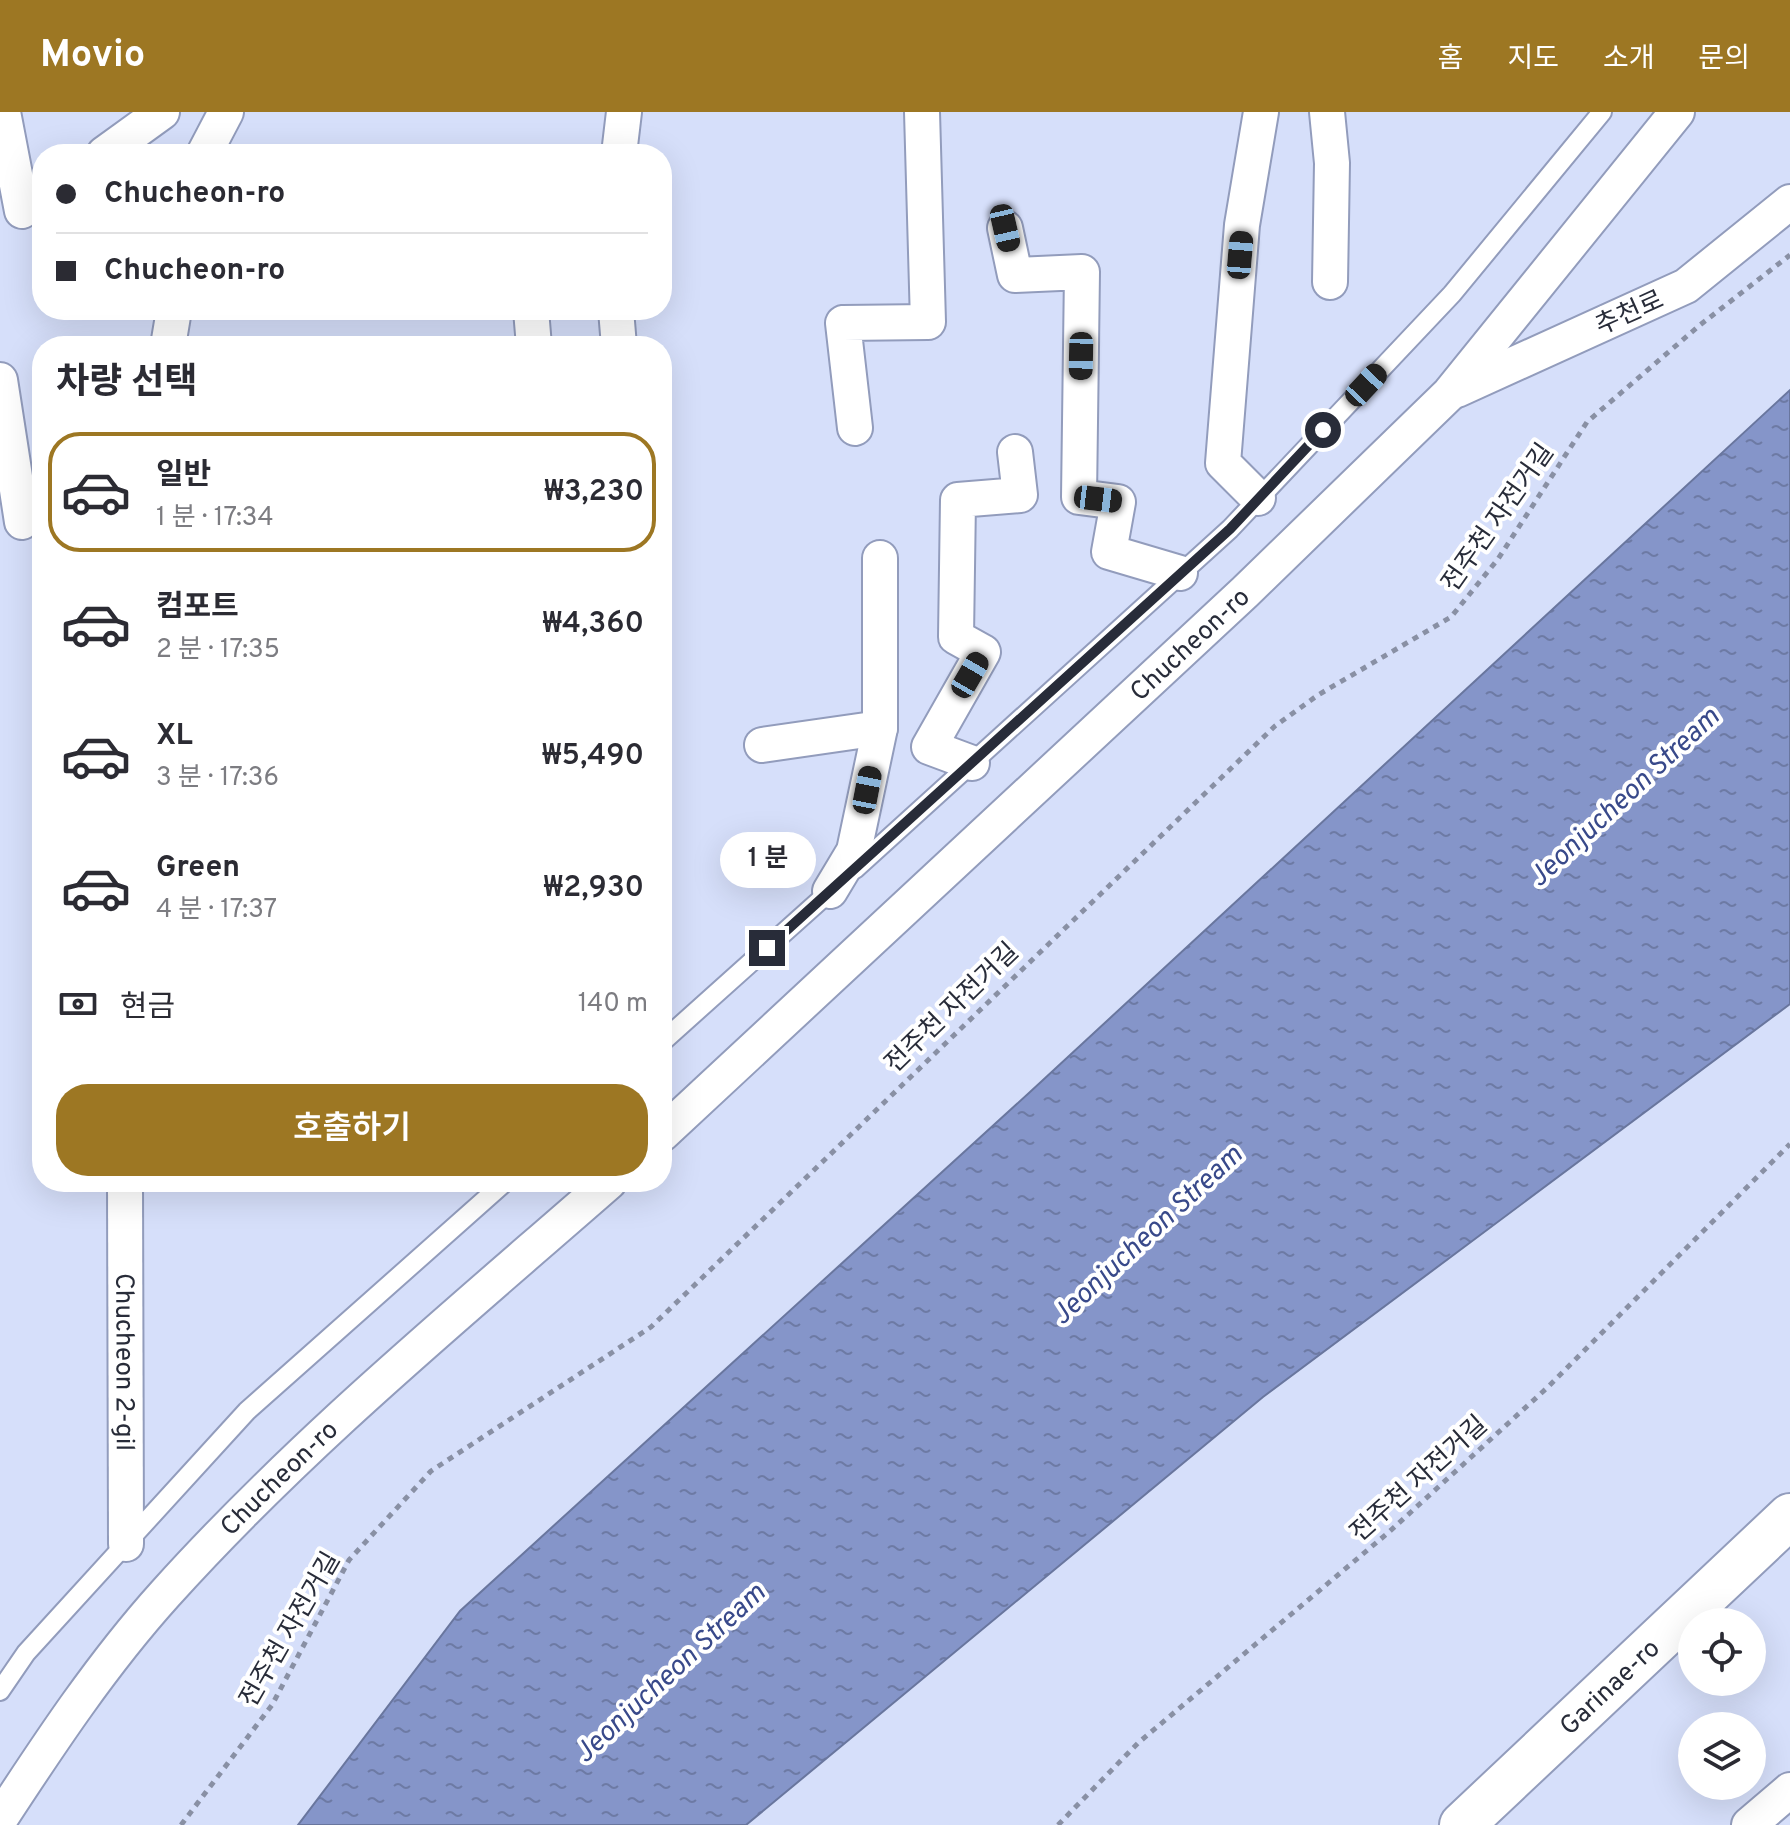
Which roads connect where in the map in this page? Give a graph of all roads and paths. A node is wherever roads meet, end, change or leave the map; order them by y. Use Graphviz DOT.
graph roads {
  1 [pos="3,112"];
  2 [pos="162,112"];
  3 [pos="226,112"];
  4 [pos="624,112"];
  5 [pos="922,112"];
  6 [pos="1261,112"];
  7 [pos="1327,112"];
  8 [pos="1602,112"];
  9 [pos="1674,113"];
  10 [pos="118,144"];
  11 [pos="209,144"];
  12 [pos="620,144"];
  13 [pos="1790,202"];
  14 [pos="21,208"];
  15 [pos="1005,228"];
  16 [pos="1790,255"];
  17 [pos="1330,282"];
  18 [pos="1449,394"];
  19 [pos="1,400"];
  20 [pos="855,428"];
  21 [pos="1015,452"];
  22 [pos="1258,498"];
  23 [pos="22,522"];
  24 [pos="880,558"];
  25 [pos="1180,573"];
  26 [pos="880,728"];
  27 [pos="762,745"];
  28 [pos="972,763"];
  29 [pos="830,891"];
  30 [pos="672,1033"];
  31 [pos="672,1125"];
  32 [pos="1790,1144"];
  33 [pos="125,1192"];
  34 [pos="494,1192"];
  35 [pos="598,1192"];
  36 [pos="1790,1516"];
  37 [pos="126,1544"];
  38 [pos="0,1691"];
  39 [pos="1790,1790"];
  40 [pos="0,1819"];
  41 [pos="1756,1823"];
  42 [pos="181,1825"];
  43 [pos="1058,1825"];
  44 [pos="1462,1825"];
  1 -- 14 [label="street"];
  2 -- 10 [label="street"];
  3 -- 11 [label="street"];
  4 -- 12 [label="street"];
  5 -- 20 [label="street"];
  6 -- 22 [label="street"];
  7 -- 17 [label="street"];
  8 -- 22 [label="lane"];
  9 -- 18 [label="street, Chucheon-ro"];
  13 -- 18 [label="street, 추천로"];
  15 -- 25 [label="street"];
  16 -- 42 [label="path, 전주천 자전거길"];
  18 -- 31 [label="street, Chucheon-ro"];
  19 -- 23 [label="street"];
  21 -- 28 [label="street"];
  22 -- 25 [label="lane"];
  24 -- 26 [label="street"];
  25 -- 28 [label="lane"];
  26 -- 27 [label="street"];
  26 -- 29 [label="street"];
  28 -- 29 [label="lane"];
  29 -- 30 [label="lane"];
  32 -- 43 [label="path, 전주천 자전거길"];
  33 -- 37 [label="street, Chucheon 2-gil"];
  34 -- 37 [label="lane"];
  35 -- 40 [label="street, Chucheon-ro"];
  36 -- 44 [label="street, Garinae-ro"];
  37 -- 38 [label="lane"];
  39 -- 41 [label="street"];
}
